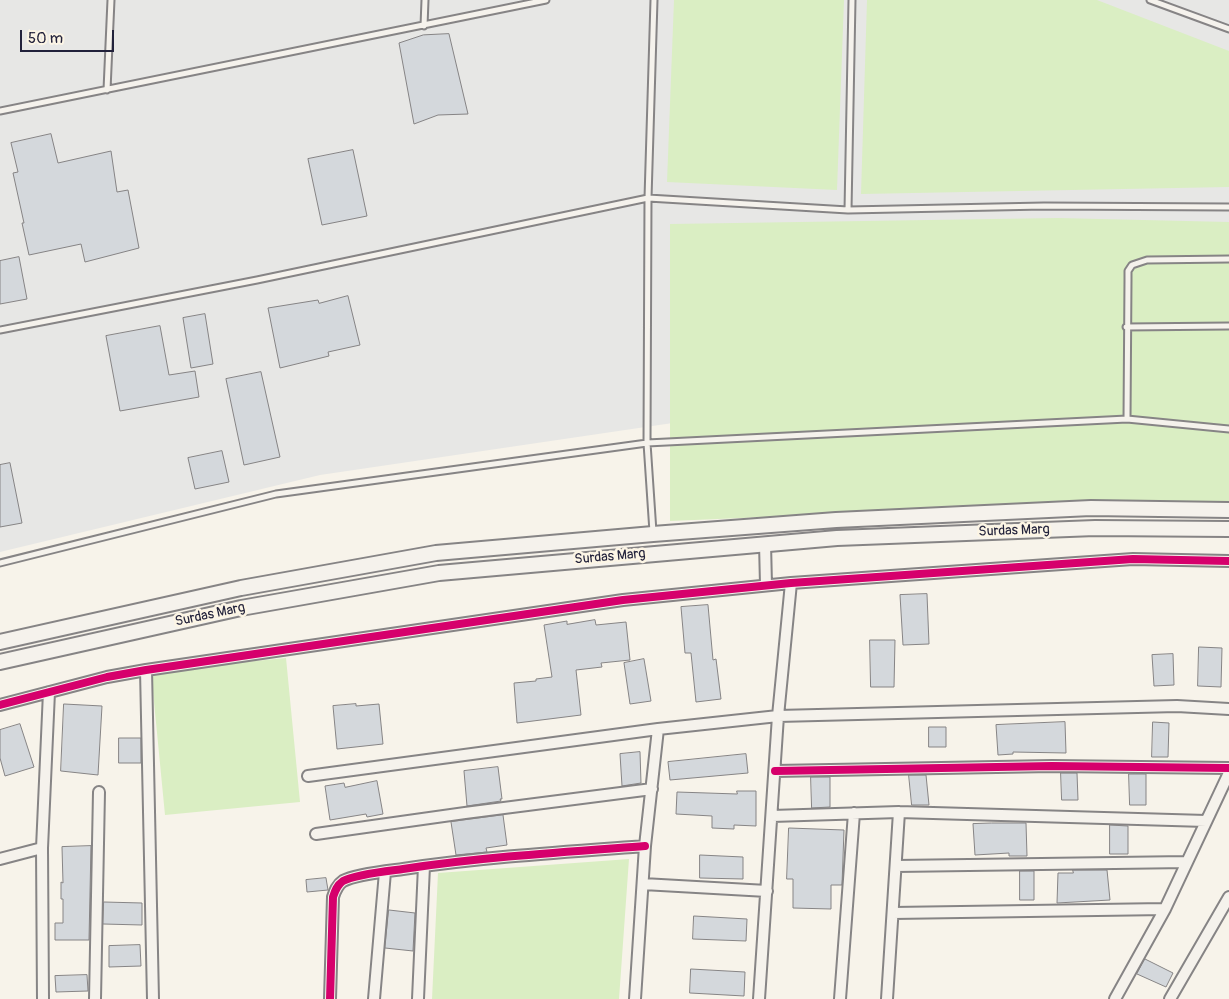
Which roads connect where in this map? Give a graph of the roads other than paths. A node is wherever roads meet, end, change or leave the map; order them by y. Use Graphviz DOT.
graph roads {
  1 [pos="111,0"];
  2 [pos="425,0"];
  3 [pos="546,0"];
  4 [pos="654,0"];
  5 [pos="852,0"];
  6 [pos="1150,0"];
  7 [pos="424,26"];
  8 [pos="1229,29"];
  9 [pos="107,90"];
  10 [pos="0,111"];
  11 [pos="648,198"];
  12 [pos="1229,207"];
  13 [pos="848,210"];
  14 [pos="1229,259"];
  15 [pos="1229,326"];
  16 [pos="1126,328"];
  17 [pos="0,330"];
  18 [pos="1127,419"];
  19 [pos="1229,429"];
  20 [pos="647,443"];
  21 [pos="1229,510"];
  22 [pos="1229,529"];
  23 [pos="653,534"];
  24 [pos="765,543"];
  25 [pos="654,554"];
  26 [pos="1229,561"];
  27 [pos="0,563"];
  28 [pos="791,583"];
  29 [pos="766,586"];
  30 [pos="0,642"];
  31 [pos="0,662"];
  32 [pos="146,670"];
  33 [pos="49,692"];
  34 [pos="0,706"];
  35 [pos="1229,709"];
  36 [pos="778,716"];
  37 [pos="658,728"];
  38 [pos="1229,768"];
  39 [pos="775,771"];
  40 [pos="1229,773"];
  41 [pos="308,776"];
  42 [pos="652,789"];
  43 [pos="99,792"];
  44 [pos="899,812"];
  45 [pos="854,813"];
  46 [pos="772,816"];
  47 [pos="1206,821"];
  48 [pos="316,834"];
  49 [pos="645,846"];
  50 [pos="42,848"];
  51 [pos="0,859"];
  52 [pos="1188,862"];
  53 [pos="424,866"];
  54 [pos="896,866"];
  55 [pos="385,872"];
  56 [pos="642,884"];
  57 [pos="766,891"];
  58 [pos="1229,897"];
  59 [pos="1165,909"];
  60 [pos="893,913"];
  61 [pos="43,999"];
  62 [pos="95,999"];
  63 [pos="153,999"];
  64 [pos="330,999"];
  65 [pos="374,999"];
  66 [pos="418,999"];
  67 [pos="635,999"];
  68 [pos="759,999"];
  69 [pos="840,999"];
  70 [pos="887,999"];
  71 [pos="1115,999"];
  72 [pos="1170,999"];
  1 -- 9 [label="lane"];
  2 -- 7 [label="lane"];
  3 -- 7 [label="lane"];
  4 -- 11 [label="lane"];
  5 -- 13 [label="lane"];
  6 -- 8 [label="lane"];
  7 -- 9 [label="lane"];
  9 -- 10 [label="lane"];
  11 -- 13 [label="lane"];
  11 -- 17 [label="lane"];
  11 -- 20 [label="lane"];
  12 -- 13 [label="lane"];
  14 -- 16 [label="lane"];
  15 -- 16 [label="lane"];
  16 -- 18 [label="lane"];
  18 -- 19 [label="lane"];
  18 -- 20 [label="lane"];
  20 -- 23 [label="lane"];
  20 -- 27 [label="lane"];
  21 -- 23 [label="main road, Surdas Marg"];
  22 -- 24 [label="main road, Surdas Marg"];
  23 -- 25 [label="main road"];
  23 -- 30 [label="main road, Surdas Marg"];
  24 -- 25 [label="main road, Surdas Marg"];
  24 -- 29 [label="street"];
  25 -- 31 [label="main road, Surdas Marg"];
  26 -- 28 [label="street"];
  28 -- 29 [label="street"];
  28 -- 36 [label="street"];
  29 -- 32 [label="street"];
  32 -- 33 [label="street"];
  32 -- 63 [label="street"];
  33 -- 34 [label="street"];
  33 -- 50 [label="street"];
  35 -- 36 [label="street"];
  36 -- 37 [label="street"];
  36 -- 39 [label="street"];
  37 -- 41 [label="street"];
  37 -- 42 [label="street"];
  38 -- 39 [label="street"];
  39 -- 46 [label="street"];
  40 -- 47 [label="street"];
  42 -- 48 [label="street"];
  42 -- 49 [label="street"];
  43 -- 62 [label="street"];
  44 -- 45 [label="street"];
  44 -- 47 [label="street"];
  44 -- 54 [label="street"];
  45 -- 46 [label="street"];
  45 -- 69 [label="street"];
  46 -- 57 [label="street"];
  47 -- 52 [label="street"];
  49 -- 53 [label="street"];
  49 -- 56 [label="street"];
  50 -- 51 [label="street"];
  50 -- 61 [label="street"];
  52 -- 54 [label="street"];
  52 -- 59 [label="street"];
  53 -- 55 [label="street"];
  53 -- 66 [label="street"];
  54 -- 60 [label="street"];
  55 -- 64 [label="street"];
  55 -- 65 [label="street"];
  56 -- 57 [label="street"];
  56 -- 67 [label="street"];
  57 -- 68 [label="street"];
  58 -- 72 [label="street"];
  59 -- 60 [label="street"];
  59 -- 71 [label="street"];
  60 -- 70 [label="street"];
}
